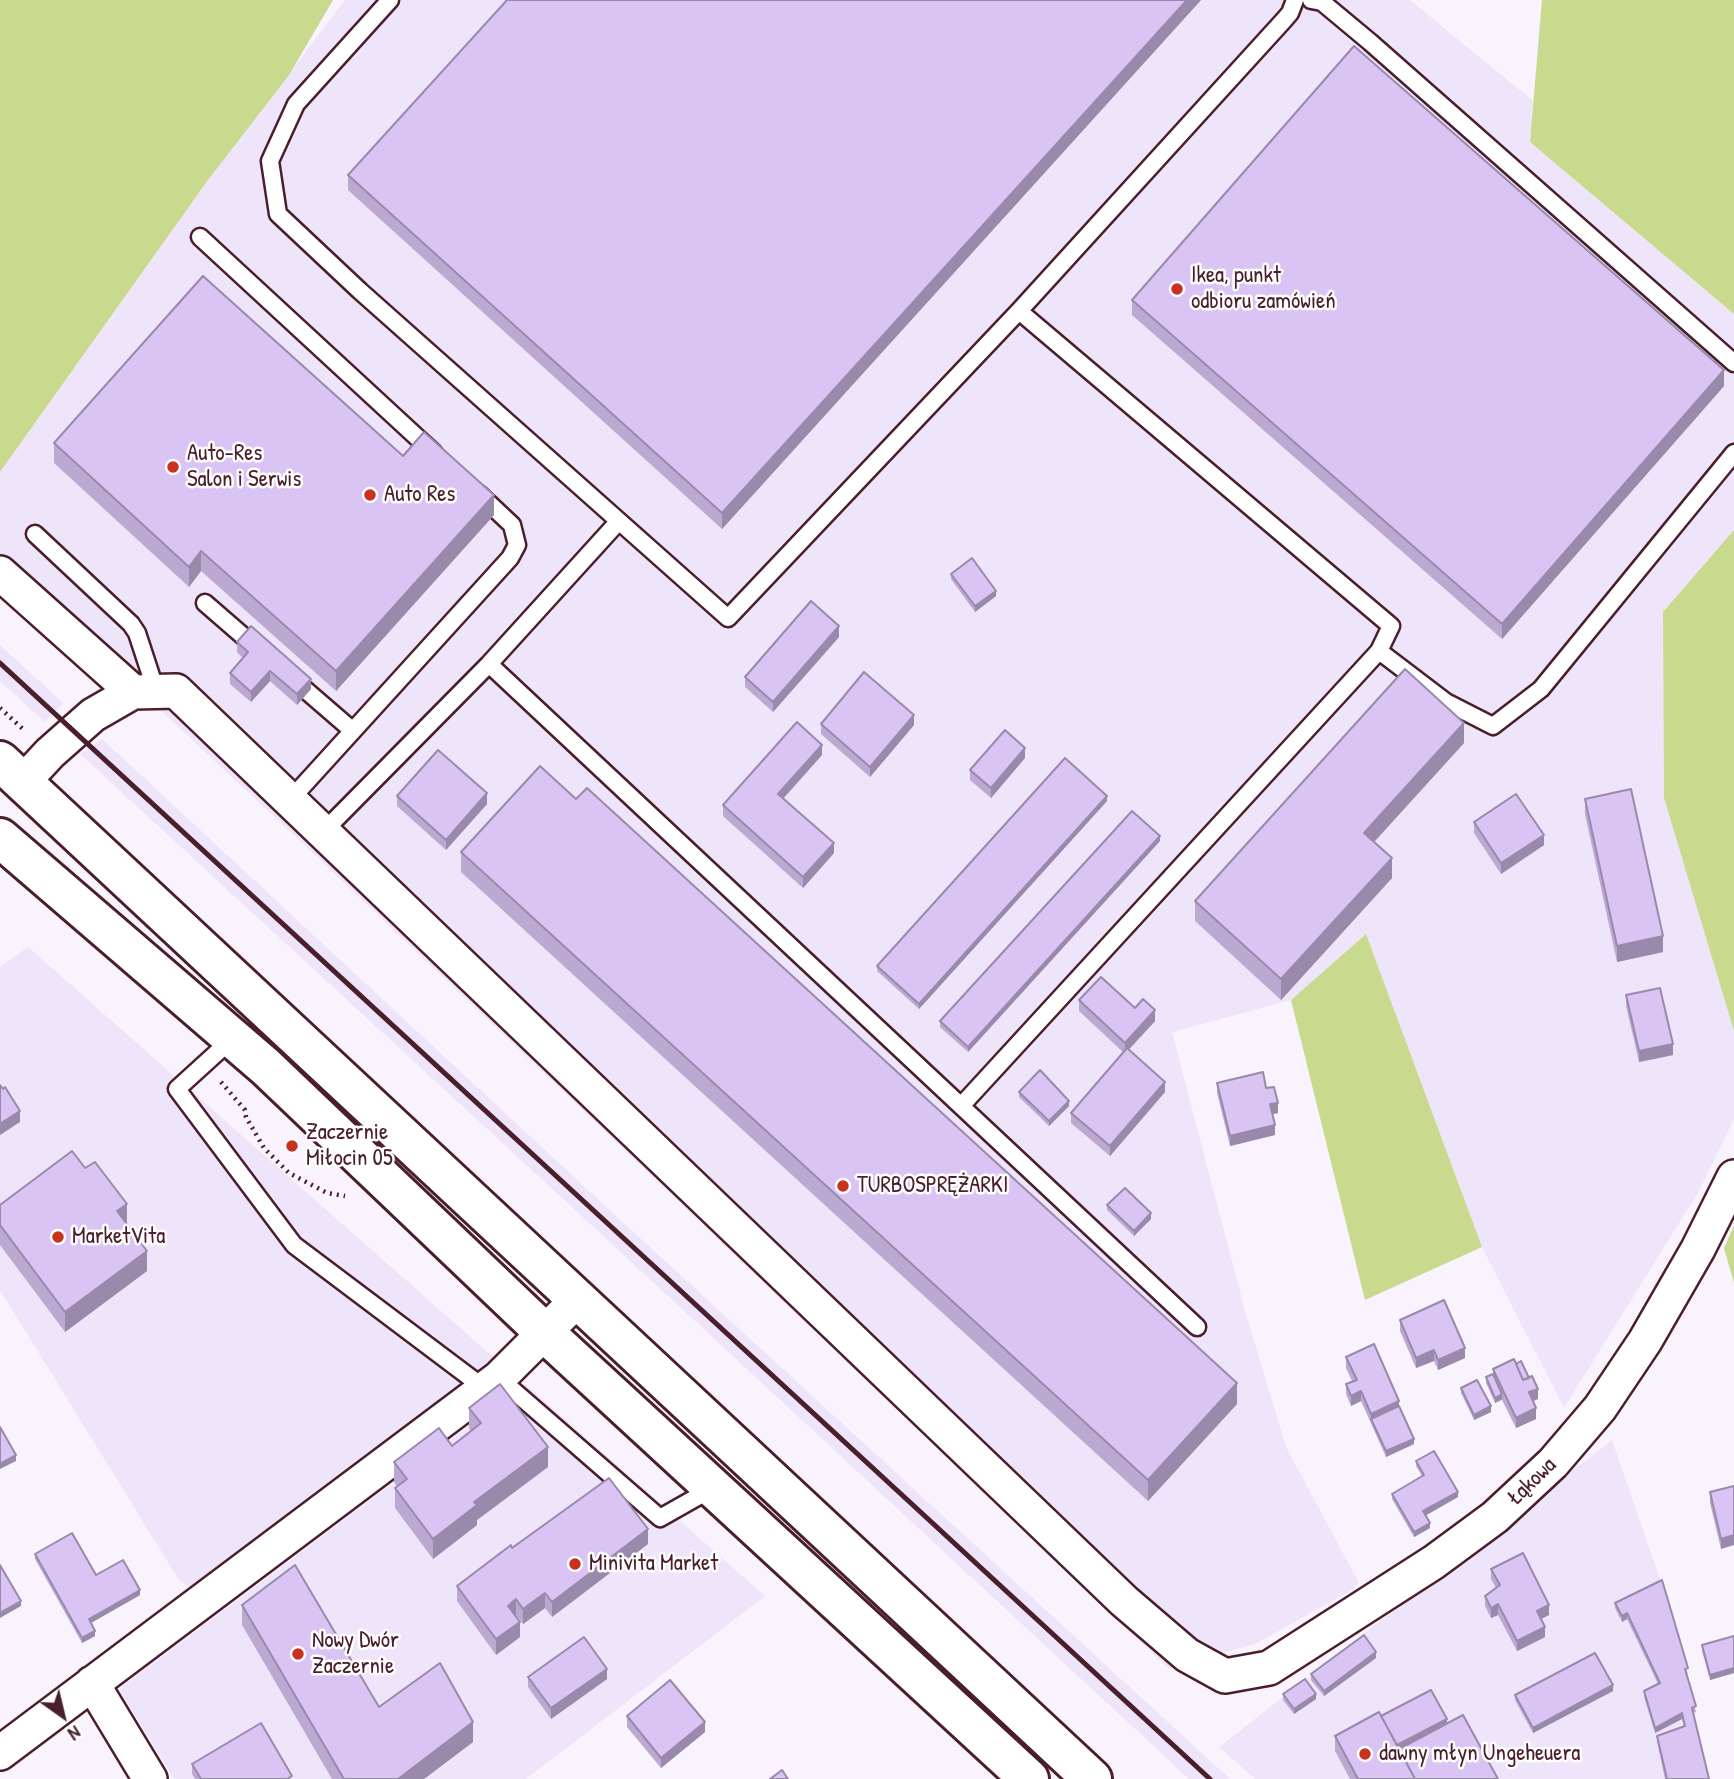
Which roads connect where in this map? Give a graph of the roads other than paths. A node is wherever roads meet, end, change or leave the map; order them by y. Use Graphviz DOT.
graph roads {
  1 [pos="390,0"];
  2 [pos="1295,0"];
  3 [pos="1311,0"];
  4 [pos="200,237"];
  5 [pos="1019,311"];
  6 [pos="1734,363"];
  7 [pos="1734,453"];
  8 [pos="442,460"];
  9 [pos="472,487"];
  10 [pos="618,522"];
  11 [pos="35,534"];
  12 [pos="0,573"];
  13 [pos="205,603"];
  14 [pos="1379,651"];
  15 [pos="489,664"];
  16 [pos="144,691"];
  17 [pos="353,731"];
  18 [pos="11,772"];
  19 [pos="290,800"];
  20 [pos="323,832"];
  21 [pos="0,838"];
  22 [pos="233,1038"];
  23 [pos="961,1106"];
  24 [pos="1734,1177"];
  25 [pos="577,1300"];
  26 [pos="1196,1327"];
  27 [pos="545,1333"];
  28 [pos="491,1383"];
  29 [pos="713,1488"];
  30 [pos="92,1683"];
  31 [pos="0,1753"];
  32 [pos="150,1779"];
  33 [pos="1029,1779"];
  34 [pos="1092,1779"];
  1 -- 10 [label="lane"];
  2 -- 5 [label="lane"];
  3 -- 6 [label="lane"];
  4 -- 8 [label="lane"];
  5 -- 10 [label="lane"];
  5 -- 14 [label="lane"];
  7 -- 14 [label="lane"];
  9 -- 17 [label="lane"];
  10 -- 15 [label="lane"];
  11 -- 16 [label="lane"];
  12 -- 16 [label="street"];
  13 -- 17 [label="lane"];
  14 -- 23 [label="lane"];
  15 -- 20 [label="lane"];
  15 -- 23 [label="lane"];
  16 -- 18 [label="street"];
  16 -- 19 [label="street"];
  17 -- 19 [label="lane"];
  18 -- 25 [label="main road"];
  19 -- 20 [label="street"];
  20 -- 24 [label="street, Łąkowa"];
  21 -- 22 [label="main road"];
  22 -- 27 [label="main road"];
  22 -- 28 [label="lane"];
  23 -- 26 [label="lane"];
  25 -- 27 [label="street"];
  25 -- 34 [label="main road"];
  27 -- 28 [label="street"];
  27 -- 29 [label="main road"];
  28 -- 29 [label="lane"];
  28 -- 30 [label="street"];
  29 -- 33 [label="main road"];
  30 -- 31 [label="street"];
  30 -- 32 [label="street"];
}
